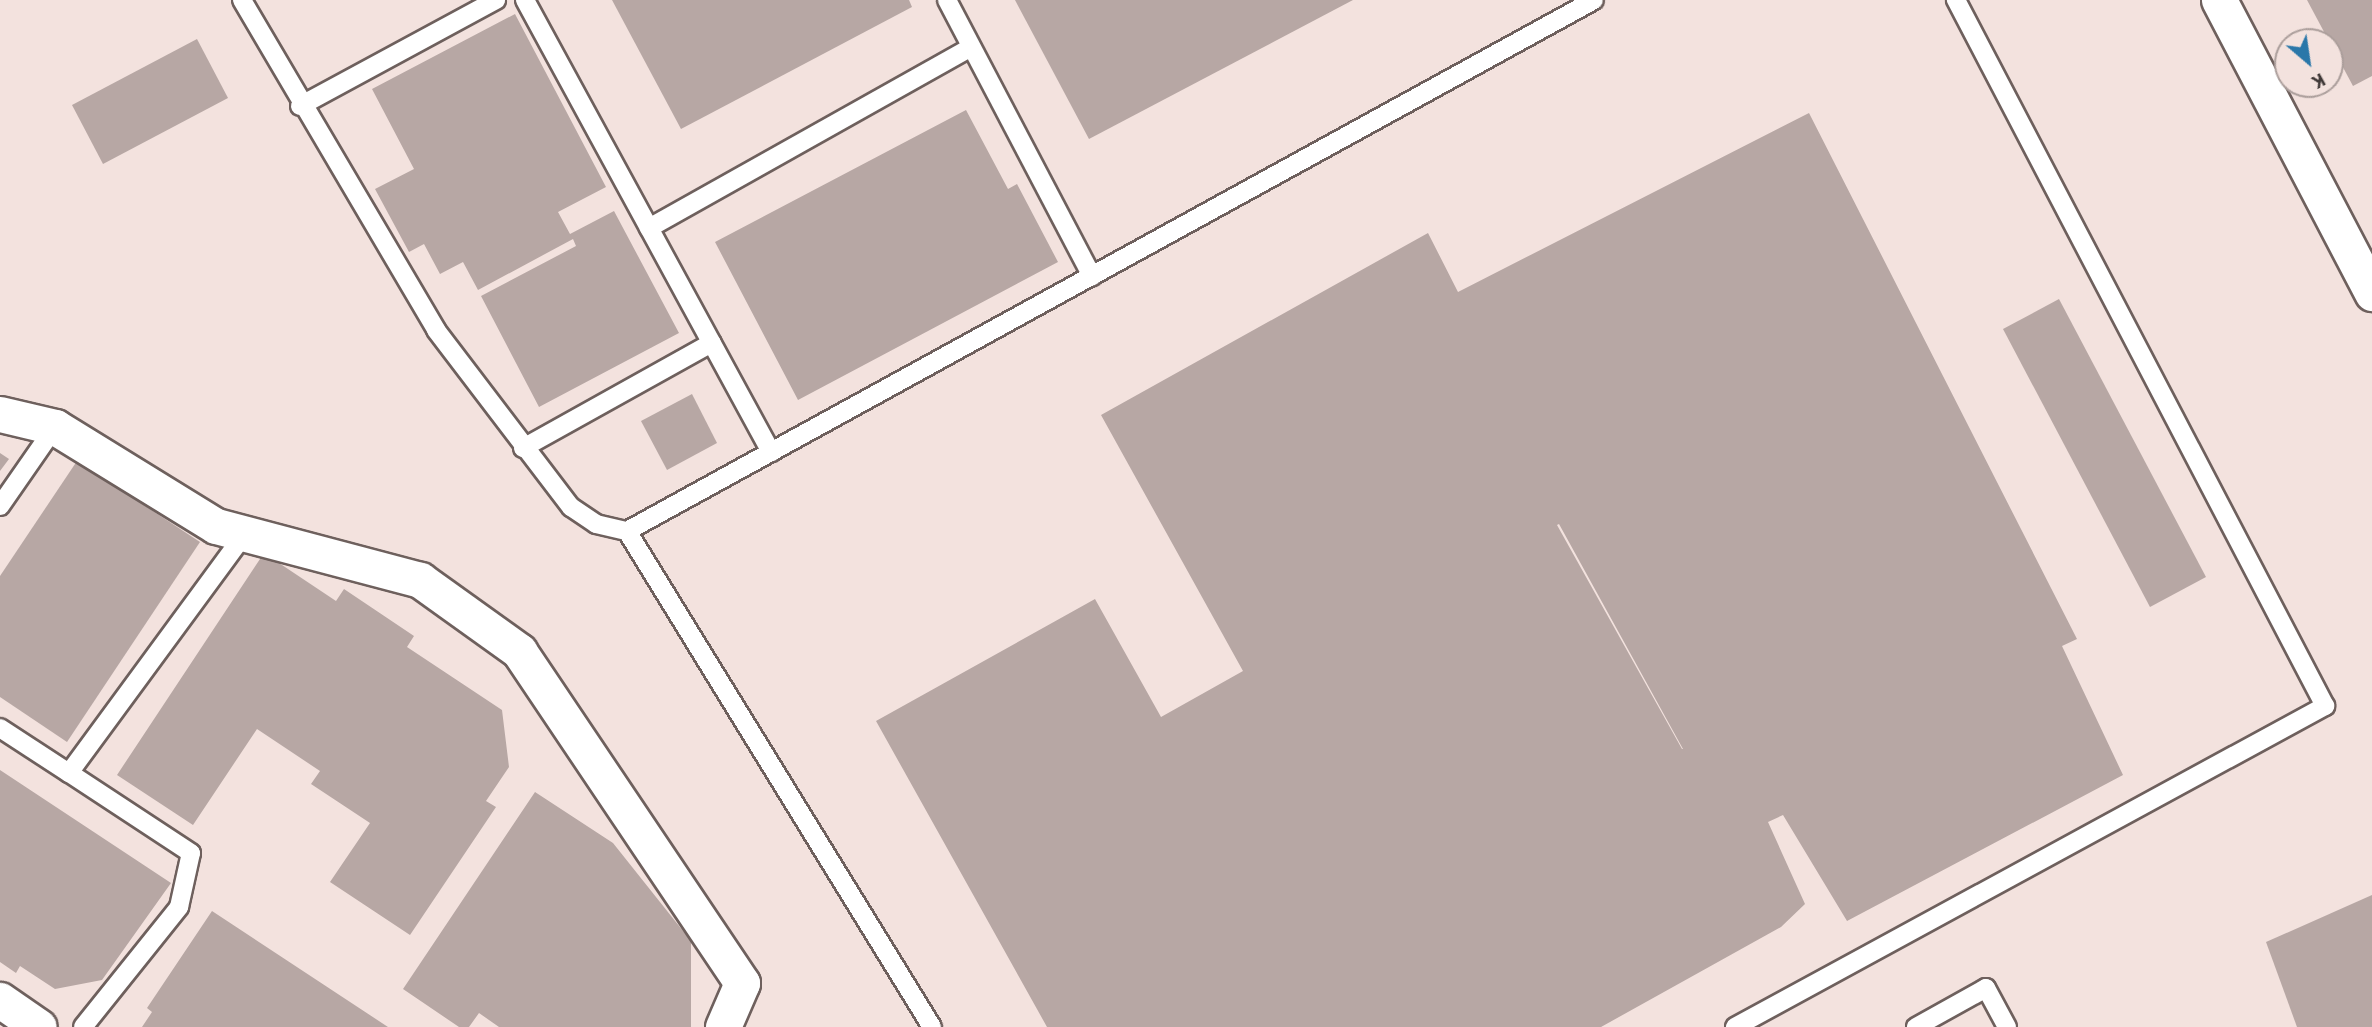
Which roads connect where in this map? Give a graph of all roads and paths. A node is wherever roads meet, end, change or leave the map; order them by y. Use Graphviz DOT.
graph roads {
  1 [pos="242,0"];
  2 [pos="496,0"];
  3 [pos="525,0"];
  4 [pos="947,0"];
  5 [pos="1594,0"];
  6 [pos="1956,0"];
  7 [pos="2219,0"];
  8 [pos="971,47"];
  9 [pos="300,106"];
  10 [pos="649,228"];
  11 [pos="1091,276"];
  12 [pos="2372,293"];
  13 [pos="712,343"];
  14 [pos="0,414"];
  15 [pos="55,427"];
  16 [pos="523,448"];
  17 [pos="771,452"];
  18 [pos="0,506"];
  19 [pos="627,531"];
  20 [pos="245,533"];
  21 [pos="0,728"];
  22 [pos="69,772"];
  23 [pos="0,999"];
  24 [pos="39,1027"];
  25 [pos="83,1027"];
  26 [pos="723,1027"];
  27 [pos="932,1027"];
  28 [pos="1735,1027"];
  29 [pos="1916,1027"];
  30 [pos="2007,1027"];
  1 -- 9 [label="lane"];
  2 -- 9 [label="lane"];
  3 -- 10 [label="lane"];
  4 -- 8 [label="lane"];
  5 -- 11 [label="lane"];
  6 -- 28 [label="lane"];
  7 -- 12 [label="street"];
  8 -- 10 [label="lane"];
  8 -- 11 [label="lane"];
  9 -- 16 [label="lane"];
  10 -- 13 [label="lane"];
  11 -- 17 [label="lane"];
  13 -- 16 [label="lane"];
  13 -- 17 [label="lane"];
  14 -- 15 [label="street"];
  15 -- 18 [label="lane"];
  15 -- 20 [label="street"];
  16 -- 19 [label="lane"];
  17 -- 19 [label="lane"];
  19 -- 27 [label="lane"];
  20 -- 22 [label="lane"];
  20 -- 26 [label="street"];
  21 -- 22 [label="lane"];
  22 -- 25 [label="lane"];
  23 -- 24 [label="street"];
  29 -- 30 [label="lane"];
}
